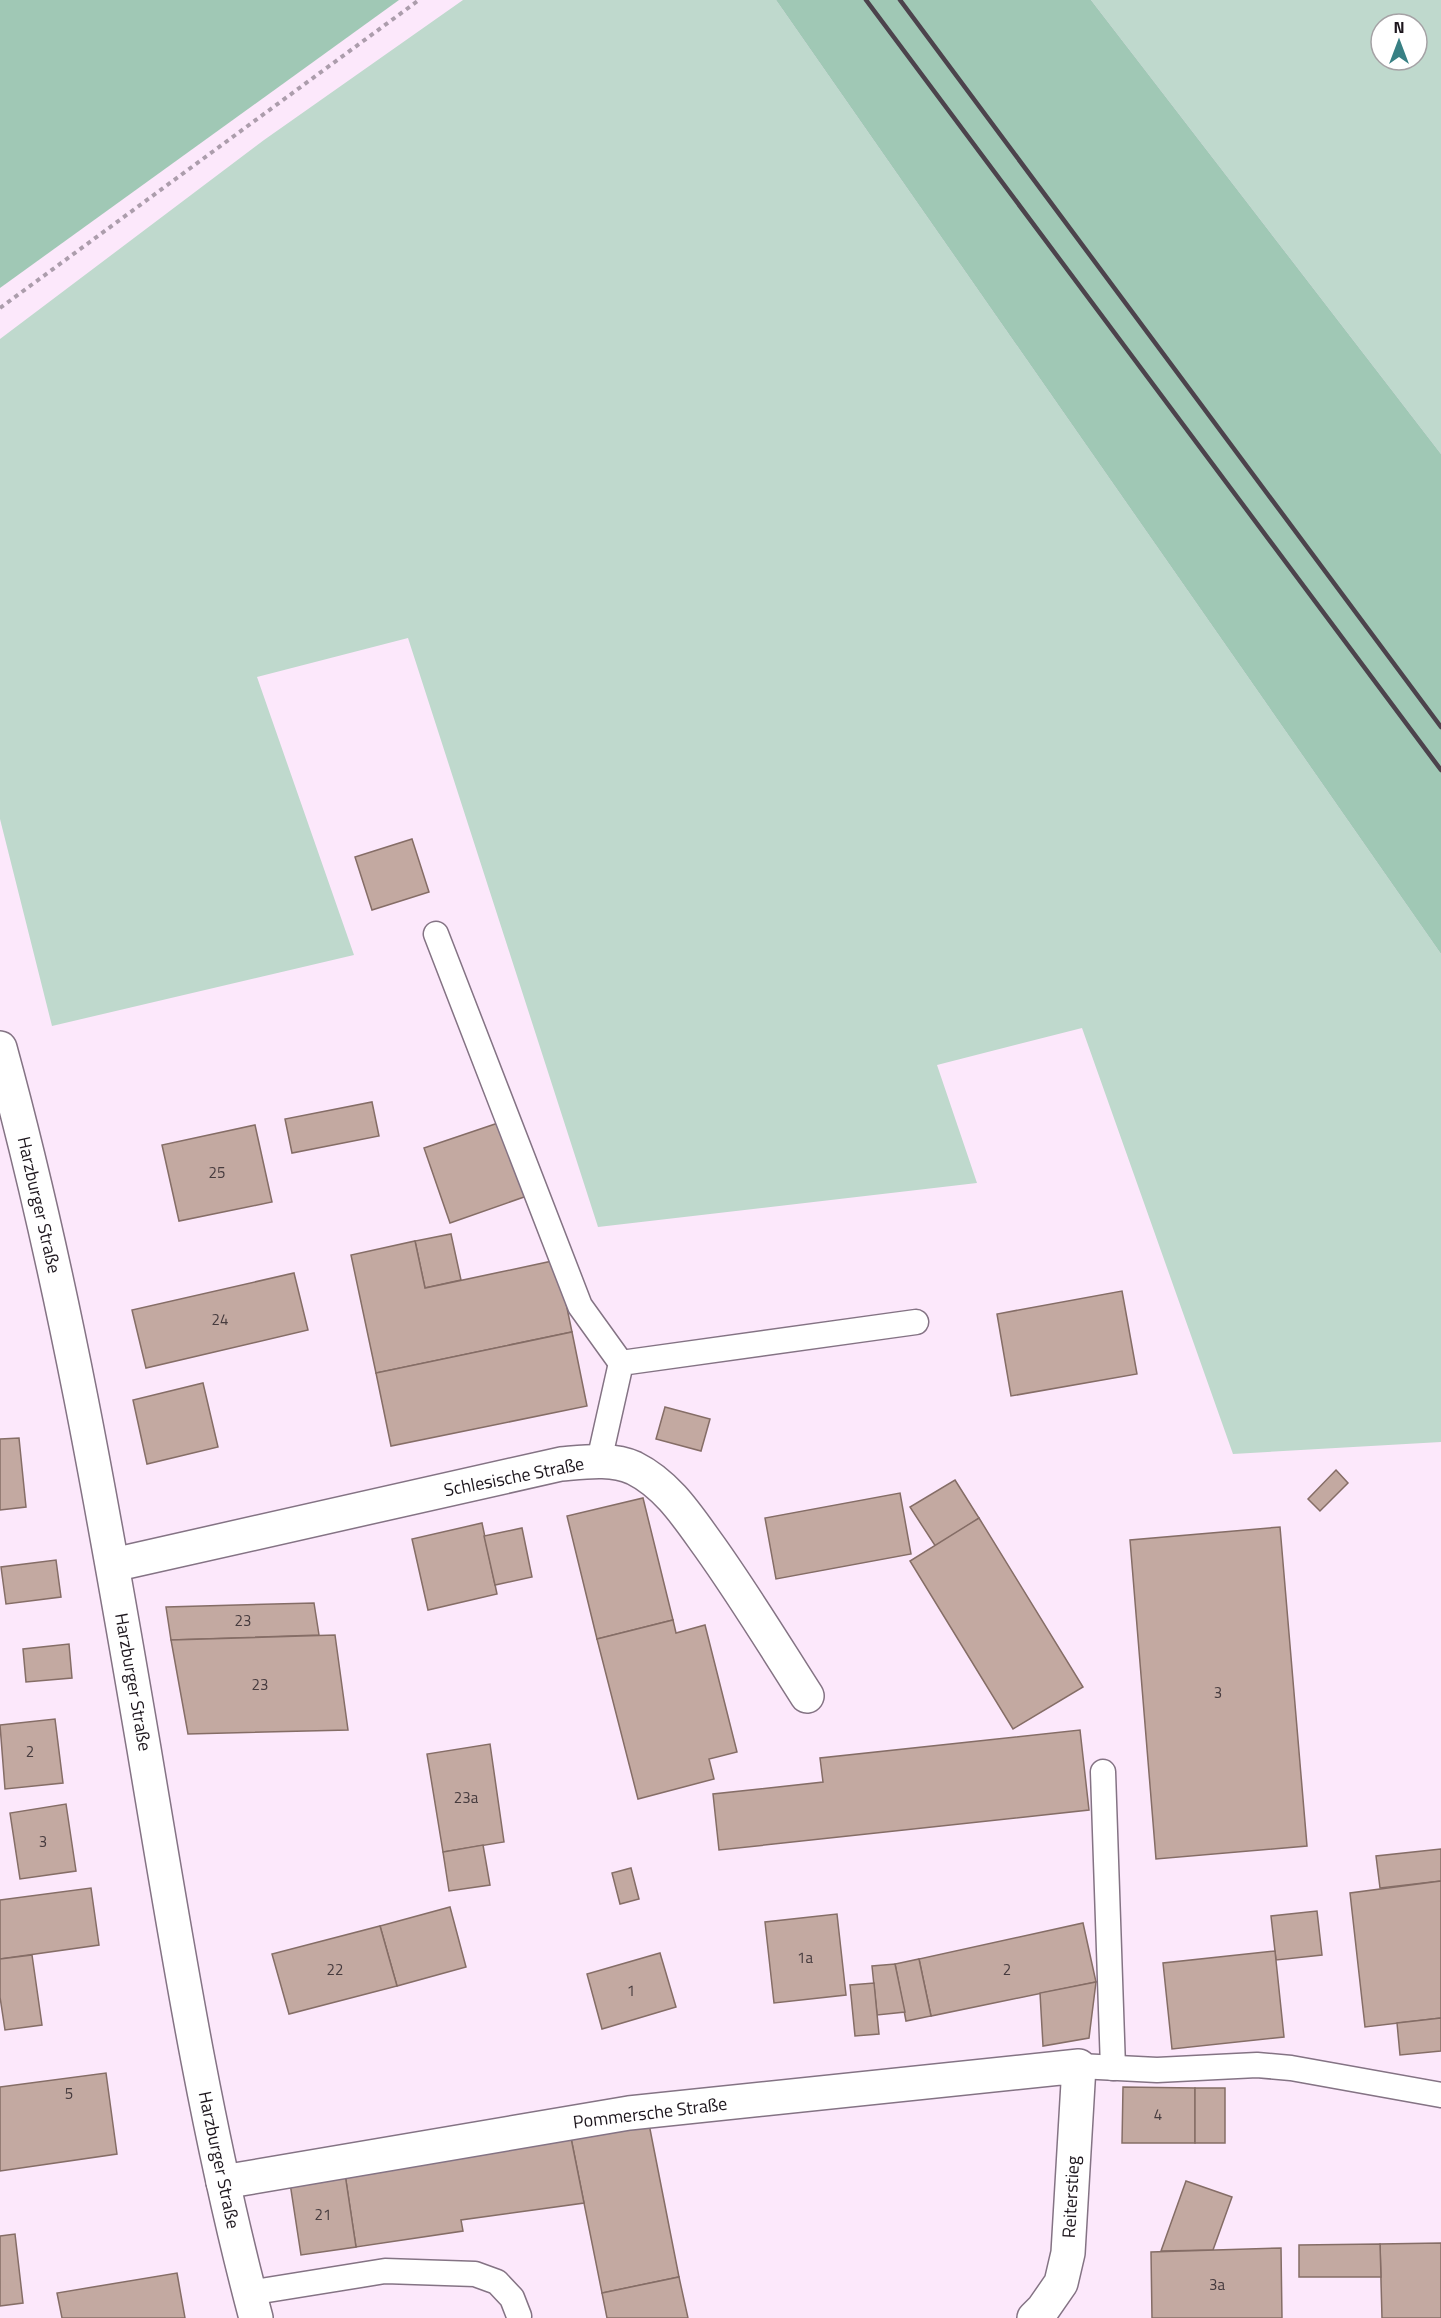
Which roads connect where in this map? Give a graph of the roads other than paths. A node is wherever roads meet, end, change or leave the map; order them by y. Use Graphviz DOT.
graph roads {
  1 [pos="436,934"];
  2 [pos="0,1048"];
  3 [pos="916,1323"];
  4 [pos="621,1363"];
  5 [pos="599,1461"];
  6 [pos="113,1565"];
  7 [pos="807,1696"];
  8 [pos="1103,1772"];
  9 [pos="1079,2066"];
  10 [pos="1113,2067"];
  11 [pos="1441,2095"];
  12 [pos="223,2182"];
  13 [pos="253,2305"];
  14 [pos="519,2316"];
  15 [pos="1034,2318"];
  1 -- 4 [label="lane"];
  2 -- 6 [label="street, Harzburger Straße"];
  3 -- 4 [label="lane"];
  4 -- 5 [label="lane"];
  5 -- 6 [label="street, Schlesische Straße"];
  5 -- 7 [label="street, Schlesische Straße"];
  6 -- 12 [label="street, Harzburger Straße"];
  8 -- 10 [label="lane"];
  9 -- 10 [label="lane"];
  9 -- 12 [label="street, Pommersche Straße"];
  9 -- 15 [label="street, Reiterstieg"];
  10 -- 11 [label="lane"];
  12 -- 13 [label="street, Harzburger Straße"];
  13 -- 14 [label="lane"];
}
